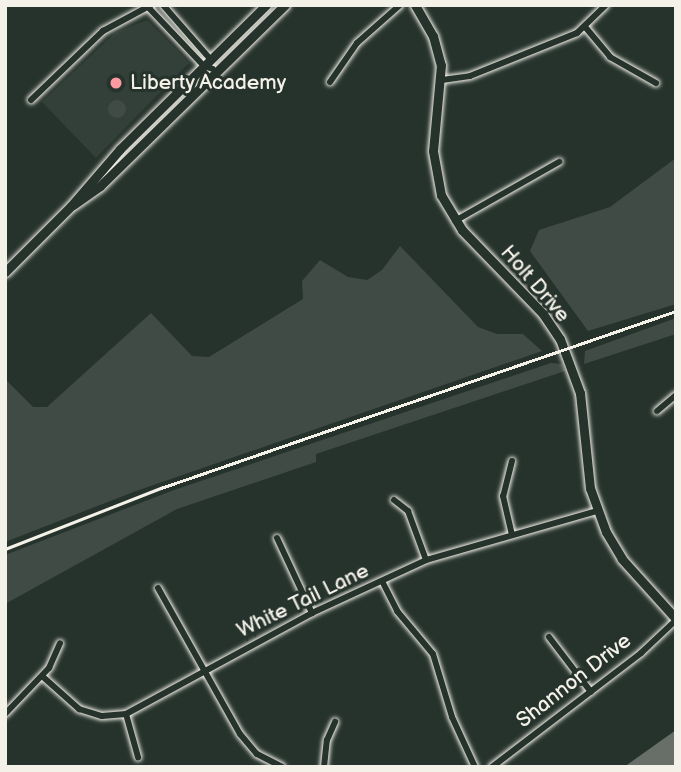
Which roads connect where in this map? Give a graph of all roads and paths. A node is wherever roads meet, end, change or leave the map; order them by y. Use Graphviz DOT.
graph roads {
  1 [pos="163,5"];
  2 [pos="266,5"];
  3 [pos="285,5"];
  4 [pos="400,5"];
  5 [pos="415,5"];
  6 [pos="606,5"];
  7 [pos="148,6"];
  8 [pos="586,28"];
  9 [pos="212,58"];
  10 [pos="211,69"];
  11 [pos="442,80"];
  12 [pos="330,82"];
  13 [pos="656,83"];
  14 [pos="31,100"];
  15 [pos="559,162"];
  16 [pos="71,206"];
  17 [pos="455,221"];
  18 [pos="5,272"];
  19 [pos="676,395"];
  20 [pos="657,411"];
  21 [pos="512,461"];
  22 [pos="394,499"];
  23 [pos="597,511"];
  24 [pos="512,536"];
  25 [pos="277,538"];
  26 [pos="426,560"];
  27 [pos="382,581"];
  28 [pos="158,588"];
  29 [pos="312,613"];
  30 [pos="676,620"];
  31 [pos="549,637"];
  32 [pos="60,643"];
  33 [pos="205,670"];
  34 [pos="42,676"];
  35 [pos="591,692"];
  36 [pos="5,714"];
  37 [pos="126,714"];
  38 [pos="335,722"];
  39 [pos="138,757"];
  40 [pos="268,765"];
  41 [pos="282,767"];
  42 [pos="324,767"];
  43 [pos="475,767"];
  44 [pos="492,767"];
  1 -- 9 [label="street"];
  2 -- 9 [label="street"];
  3 -- 10 [label="street"];
  4 -- 12 [label="street"];
  5 -- 11 [label="street, Holt Drive"];
  6 -- 8 [label="street"];
  7 -- 10 [label="street"];
  7 -- 14 [label="street"];
  8 -- 11 [label="street"];
  8 -- 13 [label="street"];
  9 -- 10 [label="street"];
  10 -- 16 [label="street"];
  10 -- 16 [label="street"];
  11 -- 17 [label="street, Holt Drive"];
  15 -- 17 [label="street"];
  16 -- 18 [label="street"];
  17 -- 23 [label="street, Holt Drive"];
  19 -- 20 [label="street"];
  21 -- 24 [label="street"];
  22 -- 26 [label="street"];
  23 -- 24 [label="street, White Tail Lane"];
  23 -- 30 [label="street, Holt Drive"];
  24 -- 26 [label="street, White Tail Lane"];
  25 -- 29 [label="street"];
  26 -- 27 [label="street, White Tail Lane"];
  27 -- 29 [label="street, White Tail Lane"];
  27 -- 43 [label="street"];
  28 -- 33 [label="street"];
  29 -- 33 [label="street, White Tail Lane"];
  30 -- 35 [label="street, Shannon Drive"];
  31 -- 35 [label="street"];
  32 -- 34 [label="street"];
  33 -- 37 [label="street, White Tail Lane"];
  33 -- 40 [label="street"];
  34 -- 36 [label="street"];
  34 -- 37 [label="street"];
  35 -- 44 [label="street, Shannon Drive"];
  37 -- 39 [label="street"];
  38 -- 42 [label="street"];
  40 -- 41 [label="street"];
}
